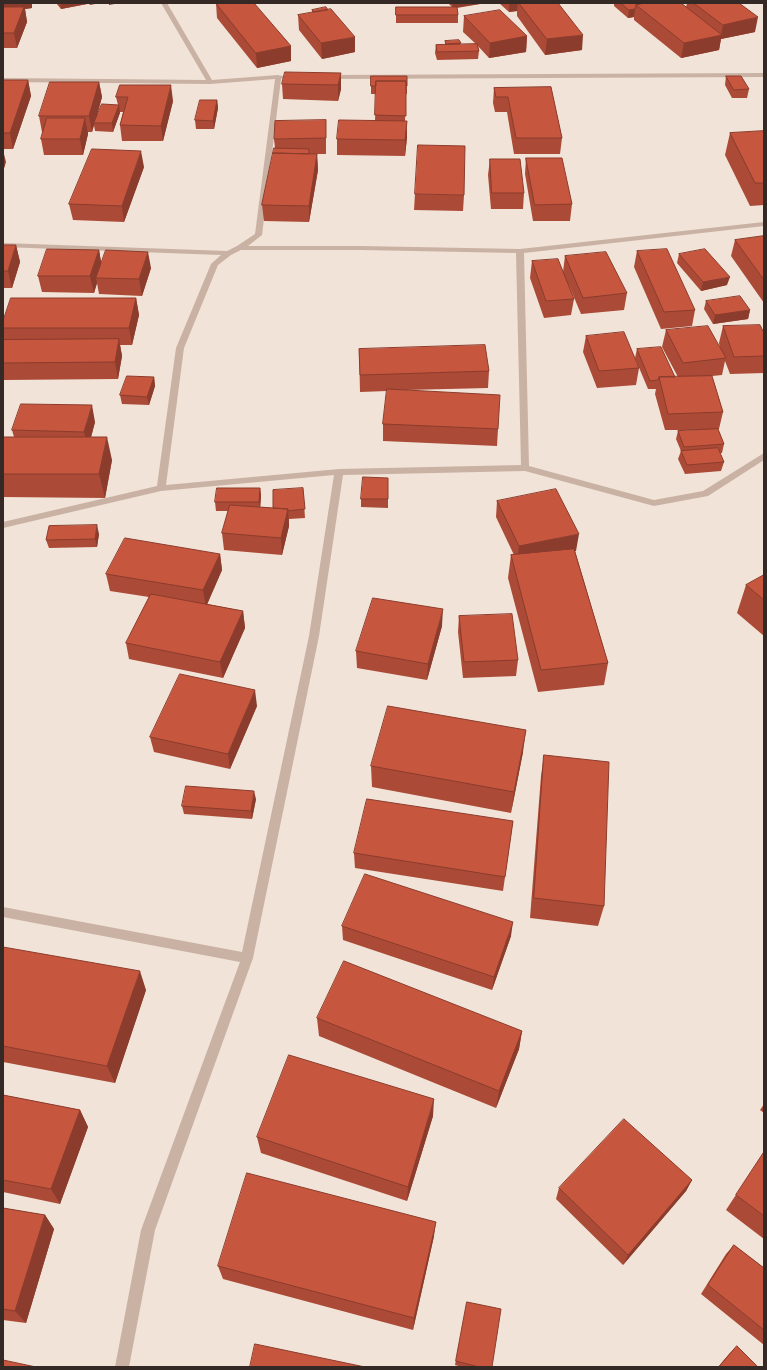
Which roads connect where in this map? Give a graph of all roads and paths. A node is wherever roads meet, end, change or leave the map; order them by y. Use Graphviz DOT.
graph roads {
  1 [pos="164,3"];
  2 [pos="764,75"];
  3 [pos="278,77"];
  4 [pos="294,77"];
  5 [pos="318,77"];
  6 [pos="3,80"];
  7 [pos="210,82"];
  8 [pos="764,224"];
  9 [pos="3,245"];
  10 [pos="240,248"];
  11 [pos="520,251"];
  12 [pos="228,253"];
  13 [pos="764,456"];
  14 [pos="760,462"];
  15 [pos="525,468"];
  16 [pos="339,472"];
  17 [pos="161,488"];
  18 [pos="3,526"];
  19 [pos="3,912"];
  20 [pos="247,958"];
  21 [pos="122,1367"];
  1 -- 7 [label="street"];
  2 -- 5 [label="street"];
  3 -- 4 [label="street"];
  3 -- 7 [label="street"];
  3 -- 10 [label="street"];
  6 -- 7 [label="street"];
  8 -- 11 [label="street"];
  9 -- 12 [label="street"];
  10 -- 11 [label="street"];
  10 -- 12 [label="street"];
  11 -- 15 [label="street"];
  12 -- 17 [label="street"];
  13 -- 14 [label="street"];
  14 -- 15 [label="street"];
  15 -- 16 [label="street"];
  16 -- 17 [label="street"];
  16 -- 20 [label="street"];
  17 -- 18 [label="street"];
  19 -- 20 [label="street"];
  20 -- 21 [label="street"];
}
